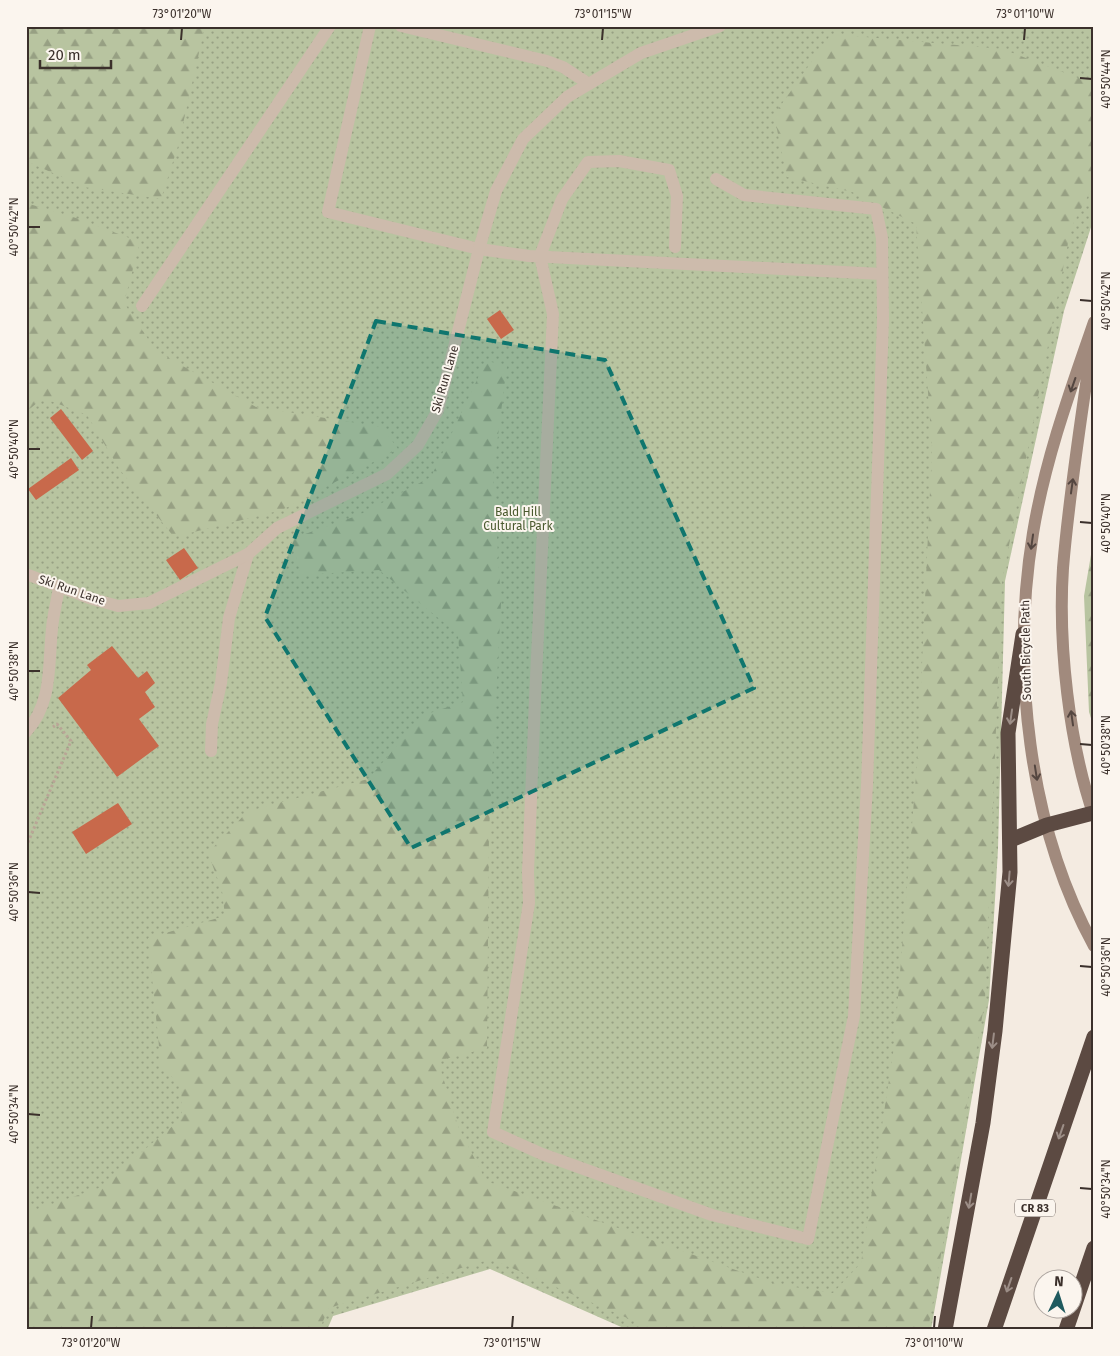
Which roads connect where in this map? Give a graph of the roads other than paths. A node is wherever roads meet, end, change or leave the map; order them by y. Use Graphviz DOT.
graph roads {
  1 [pos="330,26"];
  2 [pos="370,26"];
  3 [pos="401,26"];
  4 [pos="720,26"];
  5 [pos="589,84"];
  6 [pos="716,179"];
  7 [pos="675,247"];
  8 [pos="478,249"];
  9 [pos="540,256"];
  10 [pos="882,274"];
  11 [pos="142,306"];
  12 [pos="1094,324"];
  13 [pos="248,554"];
  14 [pos="26,574"];
  15 [pos="59,587"];
  16 [pos="1023,634"];
  17 [pos="26,732"];
  18 [pos="211,751"];
  19 [pos="1093,815"];
  20 [pos="1047,825"];
  21 [pos="1011,840"];
  22 [pos="1094,946"];
  23 [pos="1094,1037"];
  24 [pos="1094,1248"];
  25 [pos="945,1330"];
  26 [pos="994,1330"];
  27 [pos="1066,1330"];
  1 -- 11 [label="street"];
  2 -- 8 [label="street"];
  3 -- 5 [label="street"];
  4 -- 5 [label="street, Ski Run Lane"];
  5 -- 8 [label="street, Ski Run Lane"];
  6 -- 10 [label="street"];
  7 -- 9 [label="street"];
  8 -- 9 [label="street"];
  8 -- 13 [label="street, Ski Run Lane"];
  9 -- 10 [label="street"];
  9 -- 10 [label="street"];
  12 -- 16 [label="street, South Bicycle Path, one-way"];
  19 -- 12 [label="street, South Bicycle Path, one-way"];
  13 -- 15 [label="street, Ski Run Lane"];
  13 -- 18 [label="street"];
  14 -- 15 [label="street, Ski Run Lane"];
  15 -- 17 [label="street"];
  16 -- 20 [label="street, South Bicycle Path, one-way"];
  16 -- 21 [label="highway, one-way"];
  19 -- 20 [label="highway"];
  20 -- 21 [label="highway"];
  20 -- 22 [label="street, South Bicycle Path"];
  21 -- 25 [label="highway, one-way"];
  23 -- 26 [label="highway, CR 83, one-way"];
  24 -- 27 [label="highway"];
}
